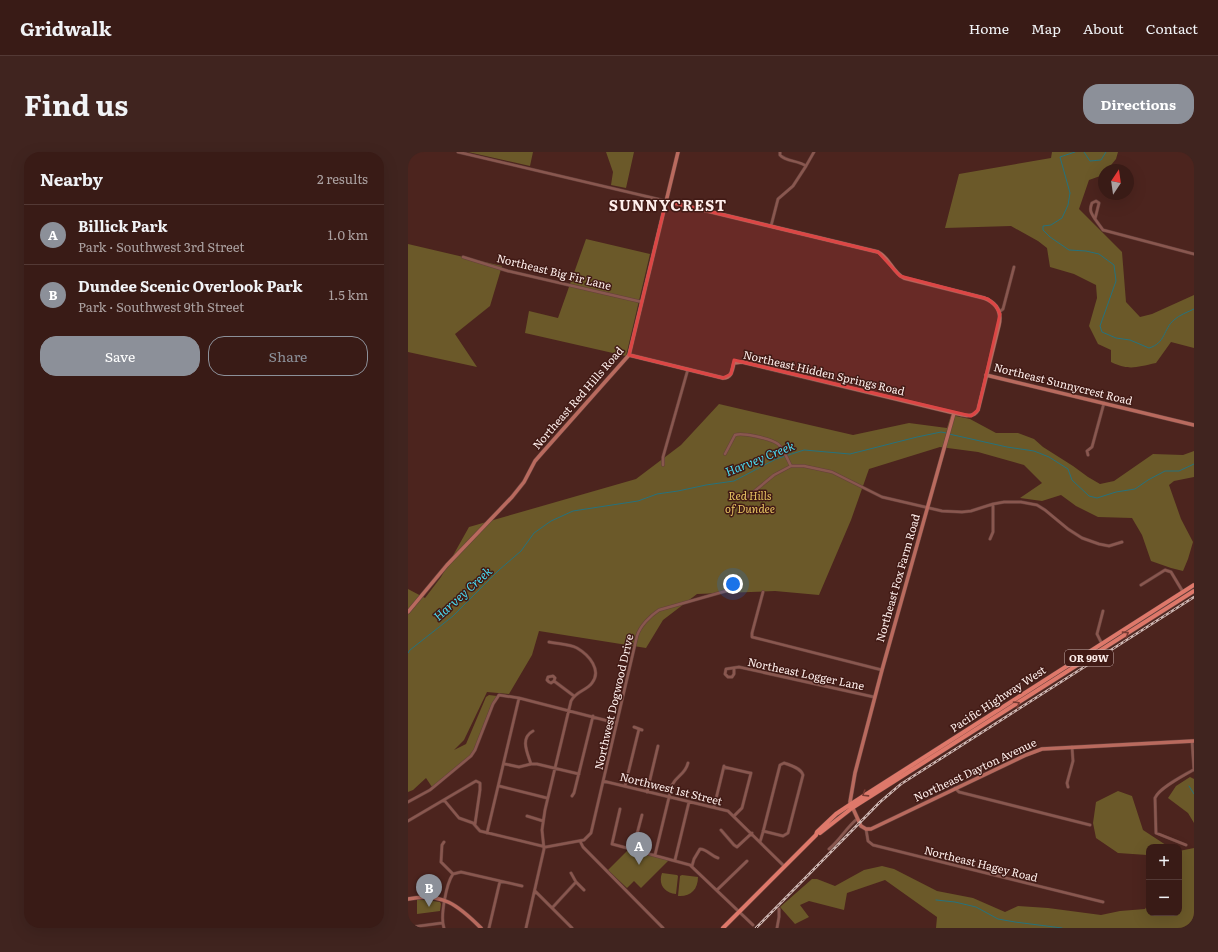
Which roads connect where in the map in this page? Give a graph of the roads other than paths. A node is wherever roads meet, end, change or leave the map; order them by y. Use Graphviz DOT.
graph roads {
  1 [pos="458,152"];
  2 [pos="678,152"];
  3 [pos="780,152"];
  4 [pos="814,152"];
  5 [pos="806,166"];
  6 [pos="666,201"];
  7 [pos="1095,219"];
  8 [pos="771,226"];
  9 [pos="1194,254"];
  10 [pos="463,257"];
  11 [pos="1014,267"];
  12 [pos="642,302"];
  13 [pos="999,312"];
  14 [pos="629,355"];
  15 [pos="688,369"];
  16 [pos="986,375"];
  17 [pos="1104,403"];
  18 [pos="954,414"];
  19 [pos="1194,425"];
  20 [pos="725,454"];
  21 [pos="1088,455"];
  22 [pos="663,466"];
  23 [pos="791,466"];
  24 [pos="745,499"];
  25 [pos="993,504"];
  26 [pos="927,507"];
  27 [pos="990,539"];
  28 [pos="1122,542"];
  29 [pos="1141,585"];
  30 [pos="1194,585"];
  31 [pos="726,591"];
  32 [pos="1194,591"];
  33 [pos="763,592"];
  34 [pos="1183,592"];
  35 [pos="1104,611"];
  36 [pos="408,612"];
  37 [pos="549,642"];
  38 [pos="1103,646"];
  39 [pos="734,668"];
  40 [pos="882,670"];
  41 [pos="554,681"];
  42 [pos="574,696"];
  43 [pos="874,697"];
  44 [pos="519,698"];
  45 [pos="569,710"];
  46 [pos="593,716"];
  47 [pos="616,722"];
  48 [pos="634,727"];
  49 [pos="533,731"];
  50 [pos="1193,741"];
  51 [pos="658,746"];
  52 [pos="1072,747"];
  53 [pos="688,763"];
  54 [pos="504,764"];
  55 [pos="531,764"];
  56 [pos="555,768"];
  57 [pos="1194,770"];
  58 [pos="579,774"];
  59 [pos="603,781"];
  60 [pos="499,786"];
  61 [pos="625,786"];
  62 [pos="1068,787"];
  63 [pos="955,788"];
  64 [pos="647,792"];
  65 [pos="572,796"];
  66 [pos="669,797"];
  67 [pos="547,798"];
  68 [pos="444,800"];
  69 [pos="408,802"];
  70 [pos="689,802"];
  71 [pos="852,806"];
  72 [pos="714,807"];
  73 [pos="620,809"];
  74 [pos="642,815"];
  75 [pos="527,816"];
  76 [pos="734,816"];
  77 [pos="857,819"];
  78 [pos="408,821"];
  79 [pos="543,821"];
  80 [pos="475,824"];
  81 [pos="1090,825"];
  82 [pos="866,829"];
  83 [pos="721,830"];
  84 [pos="763,831"];
  85 [pos="488,833"];
  86 [pos="752,833"];
  87 [pos="580,841"];
  88 [pos="444,842"];
  89 [pos="760,842"];
  90 [pos="1186,845"];
  91 [pos="543,846"];
  92 [pos="633,849"];
  93 [pos="829,849"];
  94 [pos="655,855"];
  95 [pos="718,858"];
  96 [pos="675,860"];
  97 [pos="747,861"];
  98 [pos="692,866"];
  99 [pos="784,866"];
  100 [pos="572,873"];
  101 [pos="453,874"];
  102 [pos="500,881"];
  103 [pos="576,882"];
  104 [pos="522,886"];
  105 [pos="534,890"];
  106 [pos="584,890"];
  107 [pos="718,890"];
  108 [pos="408,899"];
  109 [pos="445,901"];
  110 [pos="1103,902"];
  111 [pos="552,908"];
  112 [pos="779,910"];
  113 [pos="739,912"];
  114 [pos="442,923"];
  115 [pos="753,925"];
  116 [pos="412,927"];
  117 [pos="444,928"];
  118 [pos="481,928"];
  119 [pos="489,928"];
  120 [pos="526,928"];
  121 [pos="572,928"];
  122 [pos="663,928"];
  123 [pos="723,928"];
  124 [pos="777,928"];
  1 -- 6 [label="street"];
  2 -- 6 [label="street, Northeast Red Hills Road"];
  3 -- 5 [label="street"];
  4 -- 5 [label="street"];
  5 -- 8 [label="street"];
  6 -- 8 [label="street"];
  6 -- 12 [label="street, Northeast Red Hills Road"];
  7 -- 7 [label="street"];
  7 -- 9 [label="street"];
  8 -- 13 [label="street"];
  10 -- 12 [label="street, Northeast Big Fir Lane"];
  11 -- 13 [label="street"];
  12 -- 14 [label="street, Northeast Red Hills Road"];
  13 -- 16 [label="street, Northeast Sunnycrest Road"];
  14 -- 15 [label="street, Northeast Hidden Springs Road"];
  14 -- 36 [label="street, Northeast Red Hills Road"];
  15 -- 18 [label="street, Northeast Hidden Springs Road"];
  15 -- 22 [label="street"];
  16 -- 17 [label="street, Northeast Sunnycrest Road"];
  16 -- 18 [label="street"];
  17 -- 19 [label="street, Northeast Sunnycrest Road"];
  17 -- 21 [label="street"];
  18 -- 26 [label="street, Northeast Fox Farm Road"];
  20 -- 23 [label="street"];
  23 -- 24 [label="street"];
  23 -- 26 [label="street"];
  25 -- 26 [label="street"];
  25 -- 27 [label="street"];
  25 -- 28 [label="street"];
  26 -- 40 [label="street, Northeast Fox Farm Road"];
  29 -- 34 [label="street"];
  30 -- 34 [label="main road, Pacific Highway West / OR 99W"];
  31 -- 47 [label="street, Northwest Dogwood Drive"];
  38 -- 32 [label="main road, Pacific Highway West / OR 99W, one-way"];
  33 -- 40 [label="street"];
  34 -- 38 [label="main road, Pacific Highway West / OR 99W"];
  35 -- 38 [label="street"];
  37 -- 42 [label="street"];
  38 -- 71 [label="main road, Pacific Highway West / OR 99W"];
  39 -- 39 [label="street, Northeast Logger Lane"];
  39 -- 43 [label="street, Northeast Logger Lane"];
  40 -- 43 [label="street, Northeast Fox Farm Road"];
  41 -- 42 [label="street"];
  42 -- 45 [label="street"];
  43 -- 71 [label="street, Northeast Fox Farm Road"];
  44 -- 45 [label="street"];
  44 -- 54 [label="street"];
  44 -- 69 [label="street"];
  45 -- 46 [label="street"];
  45 -- 56 [label="street"];
  46 -- 47 [label="street"];
  46 -- 58 [label="street"];
  47 -- 59 [label="street, Northwest Dogwood Drive"];
  48 -- 61 [label="street"];
  49 -- 55 [label="street"];
  50 -- 52 [label="street, Northeast Dayton Avenue"];
  50 -- 57 [label="street"];
  51 -- 64 [label="street"];
  52 -- 62 [label="street"];
  52 -- 63 [label="street, Northeast Dayton Avenue"];
  53 -- 66 [label="street"];
  54 -- 55 [label="street"];
  54 -- 60 [label="street"];
  55 -- 56 [label="street"];
  56 -- 58 [label="street"];
  56 -- 67 [label="street"];
  57 -- 90 [label="street"];
  58 -- 65 [label="street"];
  59 -- 61 [label="street, Northwest 1st Street"];
  59 -- 87 [label="street, Northwest Dogwood Drive"];
  60 -- 67 [label="street"];
  60 -- 85 [label="street"];
  61 -- 64 [label="street, Northwest 1st Street"];
  63 -- 81 [label="street"];
  63 -- 82 [label="street, Northeast Dayton Avenue"];
  64 -- 66 [label="street, Northwest 1st Street"];
  66 -- 70 [label="street, Northwest 1st Street"];
  66 -- 94 [label="street"];
  67 -- 79 [label="street"];
  68 -- 78 [label="street"];
  68 -- 80 [label="street"];
  68 -- 80 [label="street"];
  70 -- 72 [label="street, Northwest 1st Street"];
  70 -- 96 [label="street"];
  71 -- 77 [label="street"];
  71 -- 99 [label="main road, Pacific Highway West / OR 99W"];
  72 -- 76 [label="street, Northwest 1st Street"];
  72 -- 76 [label="street"];
  73 -- 92 [label="street"];
  74 -- 92 [label="street"];
  75 -- 79 [label="street"];
  76 -- 86 [label="street, Northwest 1st Street"];
  77 -- 82 [label="street"];
  77 -- 93 [label="street"];
  79 -- 91 [label="street"];
  80 -- 85 [label="street"];
  82 -- 110 [label="street, Northeast Hagey Road"];
  83 -- 86 [label="street"];
  84 -- 84 [label="street"];
  84 -- 89 [label="street"];
  85 -- 91 [label="street"];
  86 -- 89 [label="street, Northwest 1st Street"];
  87 -- 91 [label="street"];
  87 -- 122 [label="street"];
  88 -- 101 [label="street"];
  89 -- 99 [label="street, Northwest 1st Street"];
  91 -- 105 [label="street"];
  92 -- 94 [label="street"];
  94 -- 96 [label="street"];
  95 -- 98 [label="street"];
  96 -- 98 [label="street"];
  97 -- 107 [label="street"];
  98 -- 107 [label="street"];
  99 -- 113 [label="main road, OR 99W"];
  100 -- 103 [label="street"];
  101 -- 102 [label="street"];
  101 -- 109 [label="street"];
  102 -- 104 [label="street"];
  102 -- 119 [label="street"];
  103 -- 106 [label="street"];
  103 -- 111 [label="street"];
  105 -- 111 [label="street"];
  105 -- 120 [label="street"];
  107 -- 113 [label="street"];
  108 -- 109 [label="street"];
  109 -- 114 [label="street"];
  109 -- 118 [label="street"];
  111 -- 121 [label="street"];
  112 -- 124 [label="street"];
  113 -- 115 [label="street"];
  113 -- 123 [label="main road, OR 99W"];
  114 -- 116 [label="street"];
  114 -- 117 [label="street"];
}
